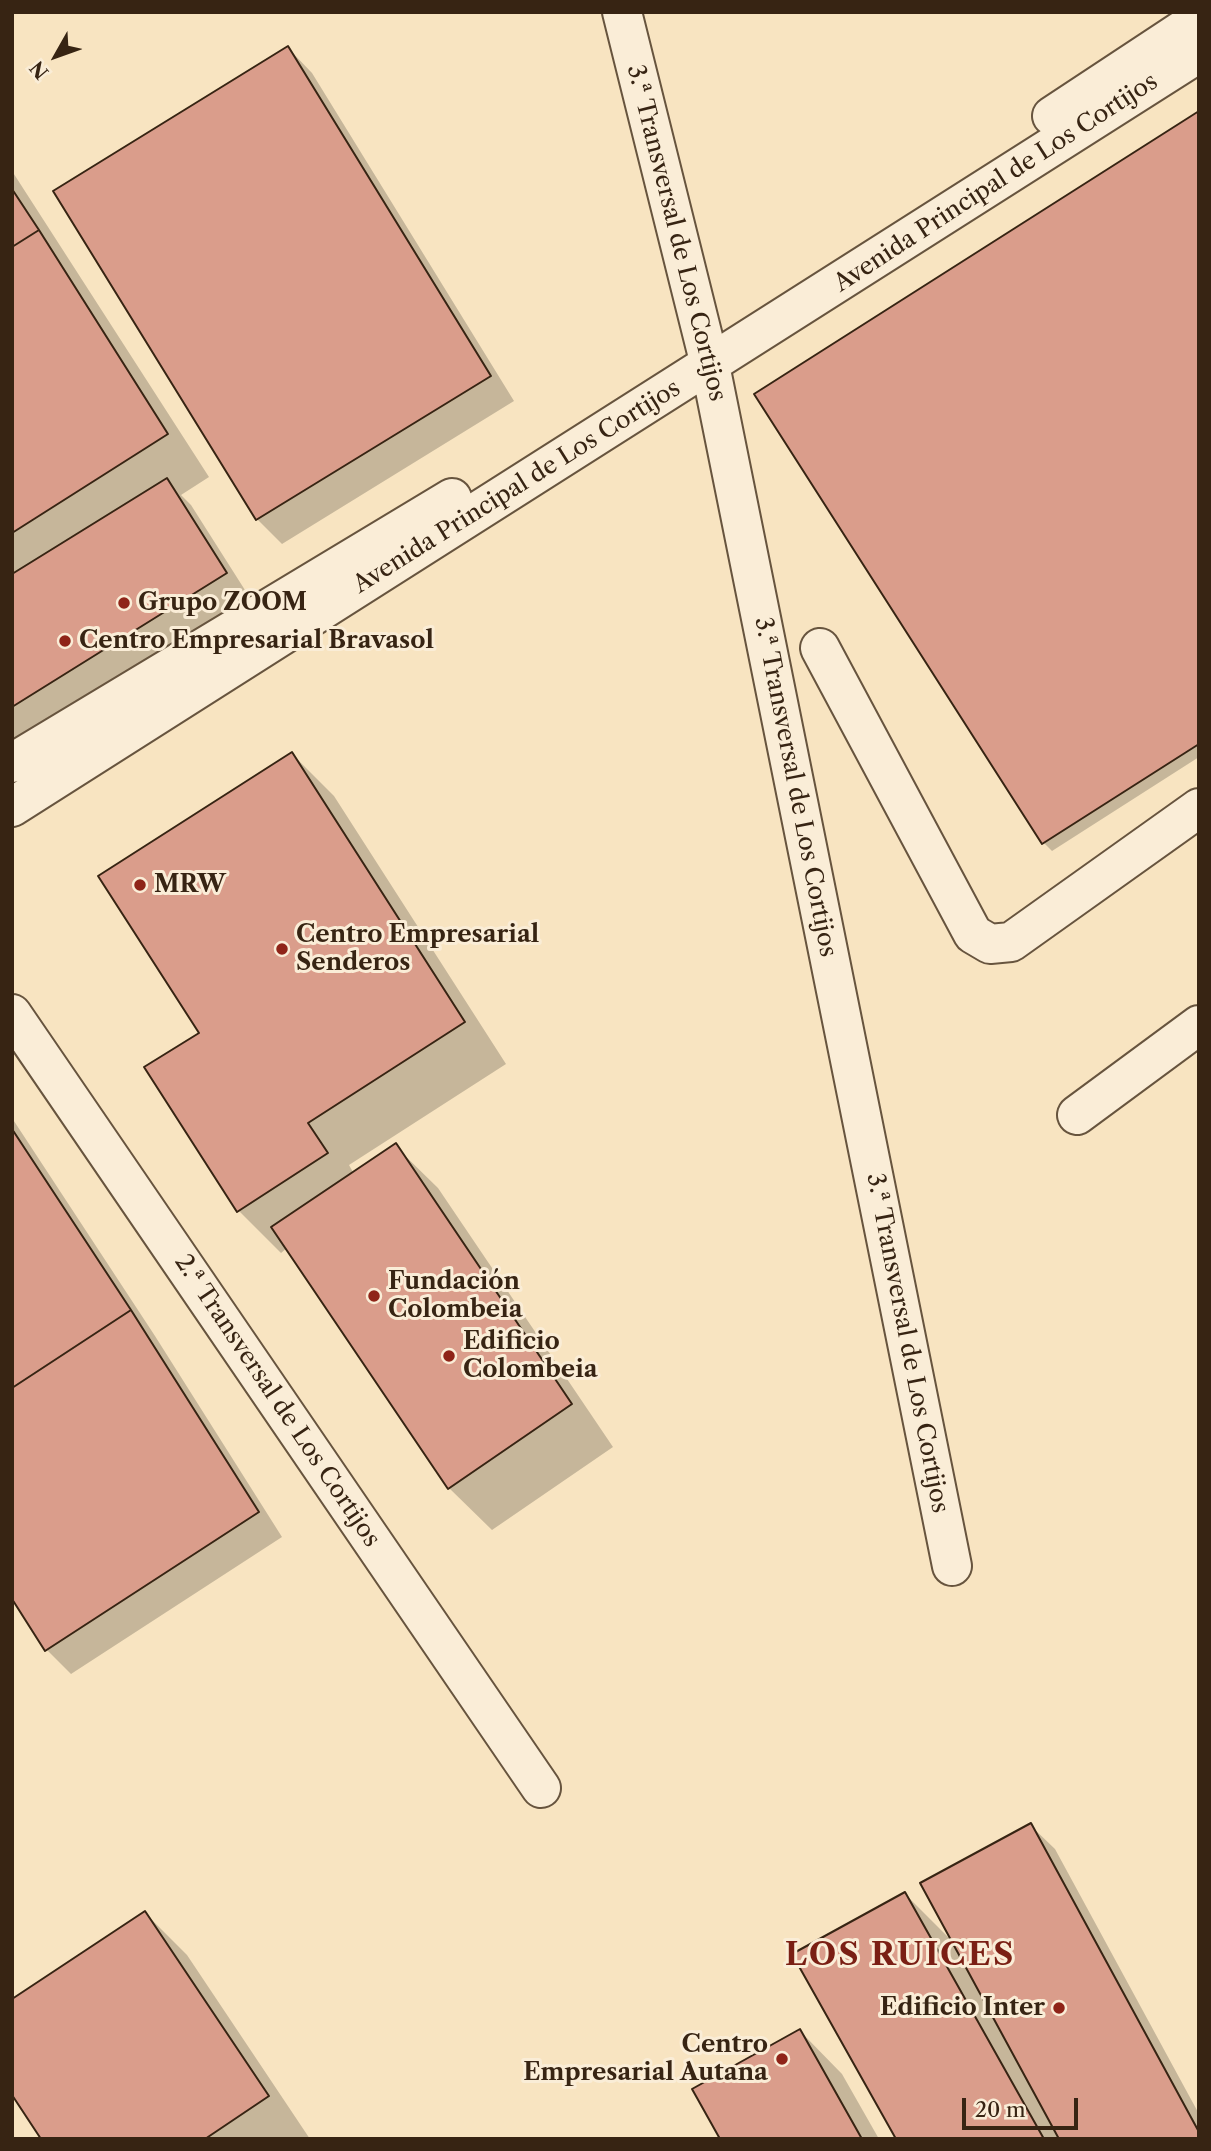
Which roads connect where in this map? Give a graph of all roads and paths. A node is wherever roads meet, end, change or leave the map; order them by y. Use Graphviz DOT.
graph roads {
  1 [pos="603,12"];
  2 [pos="622,12"];
  3 [pos="1199,19"];
  4 [pos="1199,53"];
  5 [pos="700,360"];
  6 [pos="820,648"];
  7 [pos="12,763"];
  8 [pos="12,807"];
  9 [pos="1199,808"];
  10 [pos="12,1014"];
  11 [pos="1199,1025"];
  12 [pos="1077,1115"];
  13 [pos="952,1566"];
  14 [pos="541,1788"];
  1 -- 5 [label="street, 3.ª Transversal de Los Cortijos"];
  2 -- 5 [label="street, 3.ª Transversal de Los Cortijos"];
  3 -- 5 [label="street, Avenida Principal de Los Cortijos"];
  4 -- 5 [label="street, Avenida Principal de Los Cortijos"];
  5 -- 7 [label="street, Avenida Principal de Los Cortijos"];
  5 -- 8 [label="street, Avenida Principal de Los Cortijos"];
  5 -- 13 [label="street, 3.ª Transversal de Los Cortijos"];
  6 -- 9 [label="street"];
  10 -- 14 [label="street, 2.ª Transversal de Los Cortijos"];
  11 -- 12 [label="street"];
}
